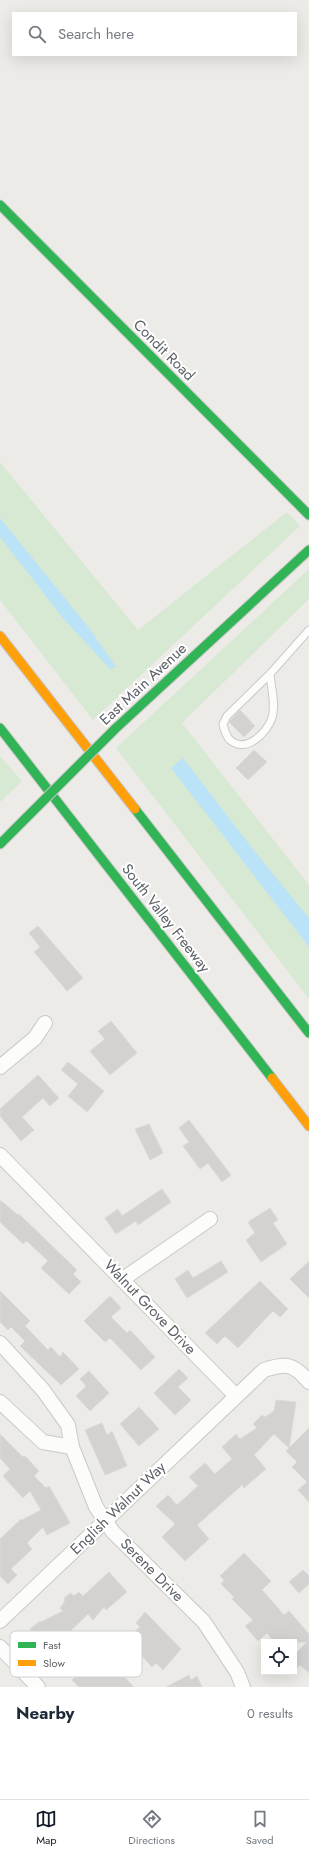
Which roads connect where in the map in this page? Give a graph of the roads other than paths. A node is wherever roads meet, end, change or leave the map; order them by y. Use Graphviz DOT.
graph roads {
  1 [pos="0,205"];
  2 [pos="309,514"];
  3 [pos="309,550"];
  4 [pos="309,630"];
  5 [pos="0,636"];
  6 [pos="270,674"];
  7 [pos="0,728"];
  8 [pos="0,844"];
  9 [pos="45,1023"];
  10 [pos="309,1032"];
  11 [pos="0,1067"];
  12 [pos="309,1126"];
  13 [pos="0,1156"];
  14 [pos="210,1219"];
  15 [pos="123,1279"];
  16 [pos="0,1343"];
  17 [pos="309,1382"];
  18 [pos="236,1396"];
  19 [pos="0,1402"];
  20 [pos="72,1447"];
  21 [pos="105,1520"];
  22 [pos="0,1621"];
  23 [pos="0,1647"];
  24 [pos="10,1658"];
  25 [pos="28,1677"];
  26 [pos="38,1687"];
  27 [pos="243,1687"];
  1 -- 2 [label="main road, Condit Road"];
  3 -- 8 [label="main road, East Main Avenue, bridge"];
  4 -- 6 [label="lane"];
  5 -- 10 [label="main road"];
  6 -- 6 [label="lane"];
  7 -- 12 [label="main road, South Valley Freeway"];
  9 -- 11 [label="street"];
  13 -- 15 [label="street, Walnut Grove Drive"];
  14 -- 15 [label="street"];
  15 -- 18 [label="street, Walnut Grove Drive"];
  16 -- 20 [label="street, Serene Drive"];
  17 -- 18 [label="street"];
  18 -- 21 [label="street, English Walnut Way"];
  19 -- 20 [label="street"];
  20 -- 21 [label="street, Serene Drive"];
  21 -- 22 [label="street, English Walnut Way"];
  21 -- 27 [label="street, Serene Drive"];
  23 -- 24 [label="street"];
  25 -- 26 [label="street"];
}
